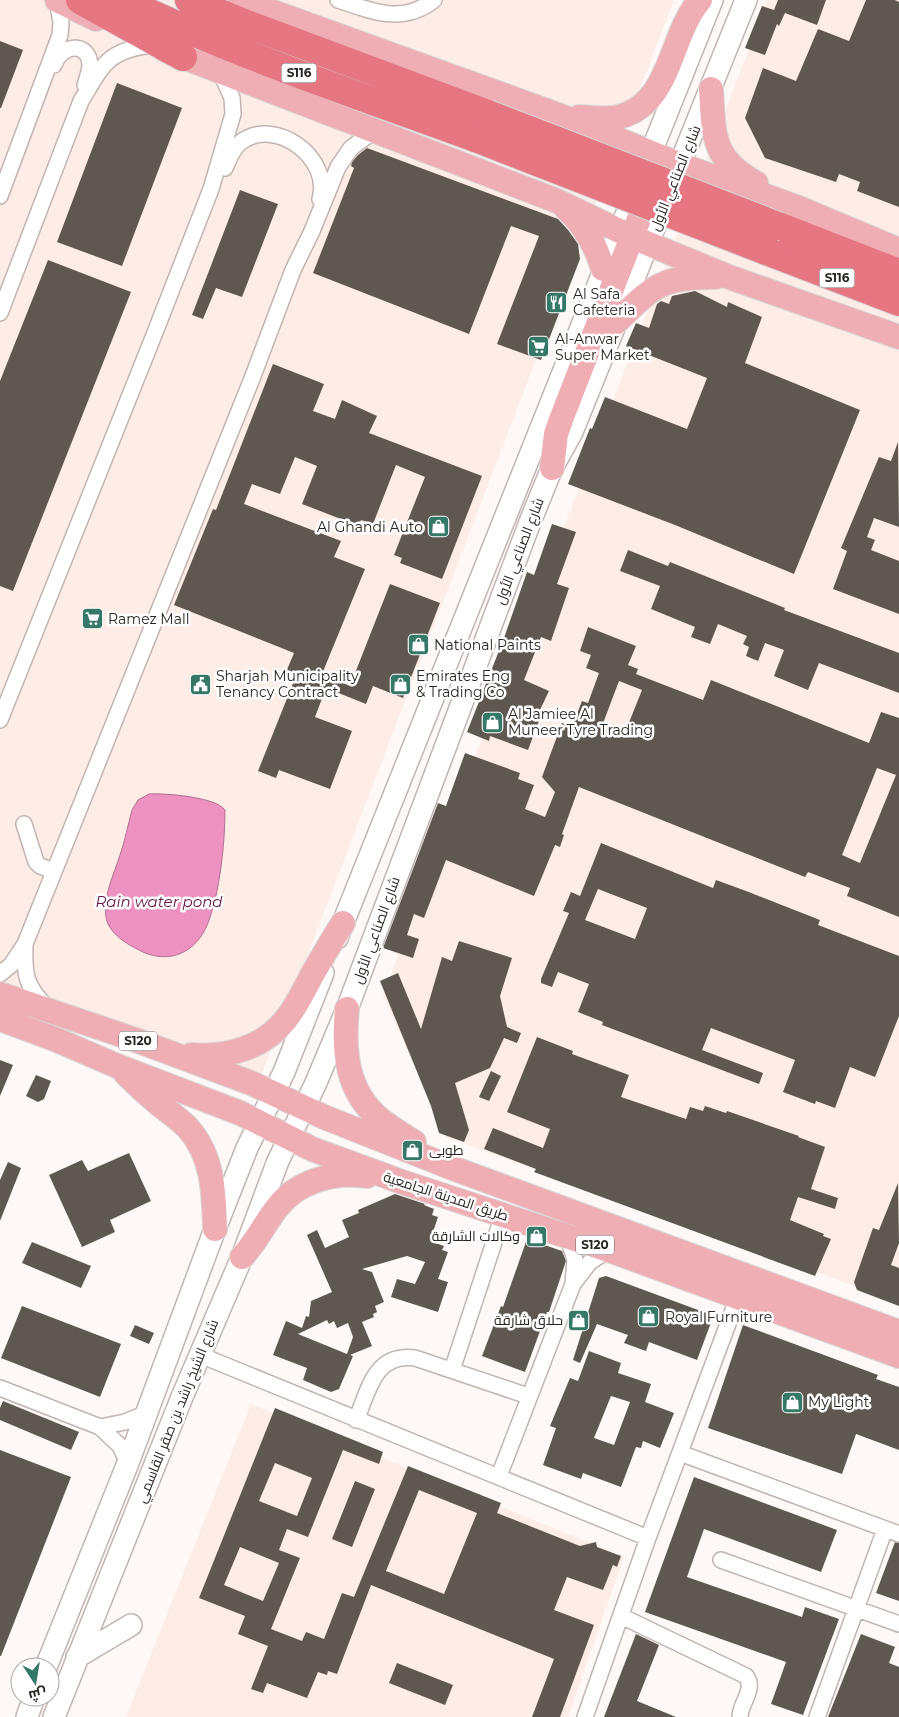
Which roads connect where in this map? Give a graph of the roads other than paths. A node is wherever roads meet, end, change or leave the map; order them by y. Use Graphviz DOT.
graph roads {
  1 [pos="57,0"];
  2 [pos="80,0"];
  3 [pos="122,0"];
  4 [pos="188,0"];
  5 [pos="240,0"];
  6 [pos="338,0"];
  7 [pos="434,0"];
  8 [pos="700,0"];
  9 [pos="712,0"];
  10 [pos="746,0"];
  11 [pos="151,45"];
  12 [pos="183,57"];
  13 [pos="221,73"];
  14 [pos="42,84"];
  15 [pos="711,89"];
  16 [pos="81,101"];
  17 [pos="561,116"];
  18 [pos="374,131"];
  19 [pos="665,158"];
  20 [pos="210,189"];
  21 [pos="0,196"];
  22 [pos="557,201"];
  23 [pos="799,208"];
  24 [pos="312,231"];
  25 [pos="633,237"];
  26 [pos="899,250"];
  27 [pos="603,269"];
  28 [pos="899,273"];
  29 [pos="729,277"];
  30 [pos="899,302"];
  31 [pos="0,313"];
  32 [pos="614,324"];
  33 [pos="899,337"];
  34 [pos="552,468"];
  35 [pos="0,720"];
  36 [pos="24,824"];
  37 [pos="54,872"];
  38 [pos="343,922"];
  39 [pos="26,944"];
  40 [pos="0,974"];
  41 [pos="0,994"];
  42 [pos="347,1009"];
  43 [pos="53,1013"];
  44 [pos="0,1019"];
  45 [pos="166,1052"];
  46 [pos="117,1066"];
  47 [pos="274,1093"];
  48 [pos="304,1108"];
  49 [pos="260,1122"];
  50 [pos="290,1137"];
  51 [pos="455,1169"];
  52 [pos="402,1182"];
  53 [pos="503,1215"];
  54 [pos="215,1228"];
  55 [pos="567,1235"];
  56 [pos="609,1250"];
  57 [pos="242,1257"];
  58 [pos="573,1284"];
  59 [pos="738,1296"];
  60 [pos="899,1332"];
  61 [pos="200,1355"];
  62 [pos="899,1356"];
  63 [pos="452,1370"];
  64 [pos="0,1388"];
  65 [pos="528,1396"];
  66 [pos="147,1413"];
  67 [pos="356,1420"];
  68 [pos="100,1427"];
  69 [pos="680,1453"];
  70 [pos="128,1463"];
  71 [pos="499,1476"];
  72 [pos="892,1531"];
  73 [pos="648,1538"];
  74 [pos="721,1560"];
  75 [pos="856,1608"];
  76 [pos="621,1616"];
  77 [pos="899,1624"];
  78 [pos="131,1625"];
  79 [pos="50,1657"];
  80 [pos="77,1657"];
  81 [pos="54,1717"];
  82 [pos="585,1717"];
  83 [pos="740,1717"];
  84 [pos="817,1717"];
  1 -- 11 [label="main road"];
  1 -- 14 [label="street"];
  2 -- 12 [label="highway"];
  3 -- 30 [label="highway, S116, bridge"];
  4 -- 28 [label="highway, S116, bridge"];
  5 -- 17 [label="main road"];
  6 -- 7 [label="street"];
  8 -- 17 [label="main road"];
  9 -- 19 [label="main road"];
  10 -- 15 [label="main road, شارع الصناعي الأول"];
  11 -- 12 [label="main road"];
  11 -- 16 [label="street"];
  12 -- 13 [label="main road"];
  13 -- 18 [label="main road"];
  13 -- 20 [label="street"];
  14 -- 16 [label="street"];
  14 -- 21 [label="street"];
  15 -- 19 [label="main road, شارع الصناعي الأول"];
  15 -- 23 [label="main road"];
  16 -- 31 [label="street"];
  17 -- 19 [label="main road"];
  18 -- 22 [label="main road"];
  18 -- 24 [label="street"];
  19 -- 23 [label="main road"];
  19 -- 25 [label="main road"];
  20 -- 24 [label="street"];
  20 -- 35 [label="street"];
  22 -- 25 [label="main road"];
  22 -- 27 [label="main road"];
  23 -- 26 [label="main road"];
  24 -- 37 [label="street"];
  25 -- 27 [label="main road, شارع الصناعي الأول"];
  25 -- 29 [label="main road"];
  25 -- 32 [label="main road, شارع الصناعي الأول"];
  25 -- 34 [label="main road"];
  27 -- 38 [label="main road, شارع الصناعي الأول"];
  29 -- 32 [label="main road"];
  29 -- 33 [label="main road"];
  32 -- 34 [label="main road, شارع الصناعي الأول"];
  34 -- 42 [label="main road, شارع الصناعي الأول"];
  36 -- 37 [label="street"];
  37 -- 39 [label="street"];
  38 -- 45 [label="main road"];
  38 -- 47 [label="main road, شارع الصناعي الأول"];
  39 -- 40 [label="street"];
  39 -- 43 [label="street"];
  41 -- 43 [label="main road, طريق المدينة الجامعية / S120"];
  42 -- 48 [label="main road, شارع الصناعي الأول"];
  42 -- 51 [label="main road"];
  43 -- 45 [label="main road, طريق المدينة الجامعية / S120"];
  44 -- 46 [label="main road, طريق المدينة الجامعية / S120"];
  45 -- 47 [label="main road, طريق المدينة الجامعية / S120"];
  46 -- 49 [label="main road, طريق المدينة الجامعية / S120"];
  46 -- 54 [label="main road"];
  47 -- 48 [label="main road, طريق المدينة الجامعية / S120"];
  47 -- 49 [label="main road, شارع الشيخ راشد بن صقر القاسمي"];
  48 -- 50 [label="main road, شارع الشيخ راشد بن صقر القاسمي"];
  48 -- 51 [label="main road, طريق المدينة الجامعية / S120"];
  49 -- 50 [label="main road, طريق المدينة الجامعية / S120"];
  49 -- 54 [label="main road, شارع الشيخ راشد بن صقر القاسمي"];
  50 -- 52 [label="main road, طريق المدينة الجامعية / S120"];
  50 -- 57 [label="main road, شارع الشيخ راشد بن صقر القاسمي"];
  51 -- 60 [label="main road, طريق المدينة الجامعية / S120"];
  52 -- 53 [label="main road, طريق المدينة الجامعية / S120"];
  52 -- 57 [label="main road"];
  53 -- 55 [label="main road, طريق المدينة الجامعية / S120"];
  53 -- 63 [label="street"];
  54 -- 66 [label="main road, شارع الشيخ راشد بن صقر القاسمي"];
  55 -- 56 [label="main road, طريق المدينة الجامعية / S120"];
  55 -- 58 [label="street"];
  56 -- 58 [label="street"];
  56 -- 59 [label="main road, طريق المدينة الجامعية / S120"];
  57 -- 61 [label="main road, شارع الشيخ راشد بن صقر القاسمي"];
  58 -- 65 [label="street"];
  59 -- 62 [label="main road, طريق المدينة الجامعية / S120"];
  59 -- 69 [label="street"];
  61 -- 67 [label="street"];
  61 -- 80 [label="main road, شارع الشيخ راشد بن صقر القاسمي"];
  63 -- 65 [label="street"];
  63 -- 67 [label="street"];
  64 -- 68 [label="street"];
  65 -- 71 [label="street"];
  66 -- 68 [label="street"];
  66 -- 70 [label="main road, شارع الشيخ راشد بن صقر القاسمي"];
  67 -- 71 [label="street"];
  68 -- 70 [label="street"];
  69 -- 72 [label="street"];
  69 -- 73 [label="street"];
  70 -- 79 [label="main road, شارع الشيخ راشد بن صقر القاسمي"];
  71 -- 73 [label="street"];
  72 -- 75 [label="street"];
  73 -- 76 [label="street"];
  74 -- 75 [label="street"];
  75 -- 77 [label="street"];
  75 -- 84 [label="street"];
  76 -- 82 [label="street"];
  76 -- 83 [label="street"];
  78 -- 80 [label="main road"];
  80 -- 81 [label="main road, شارع الشيخ راشد بن صقر القاسمي"];
}
